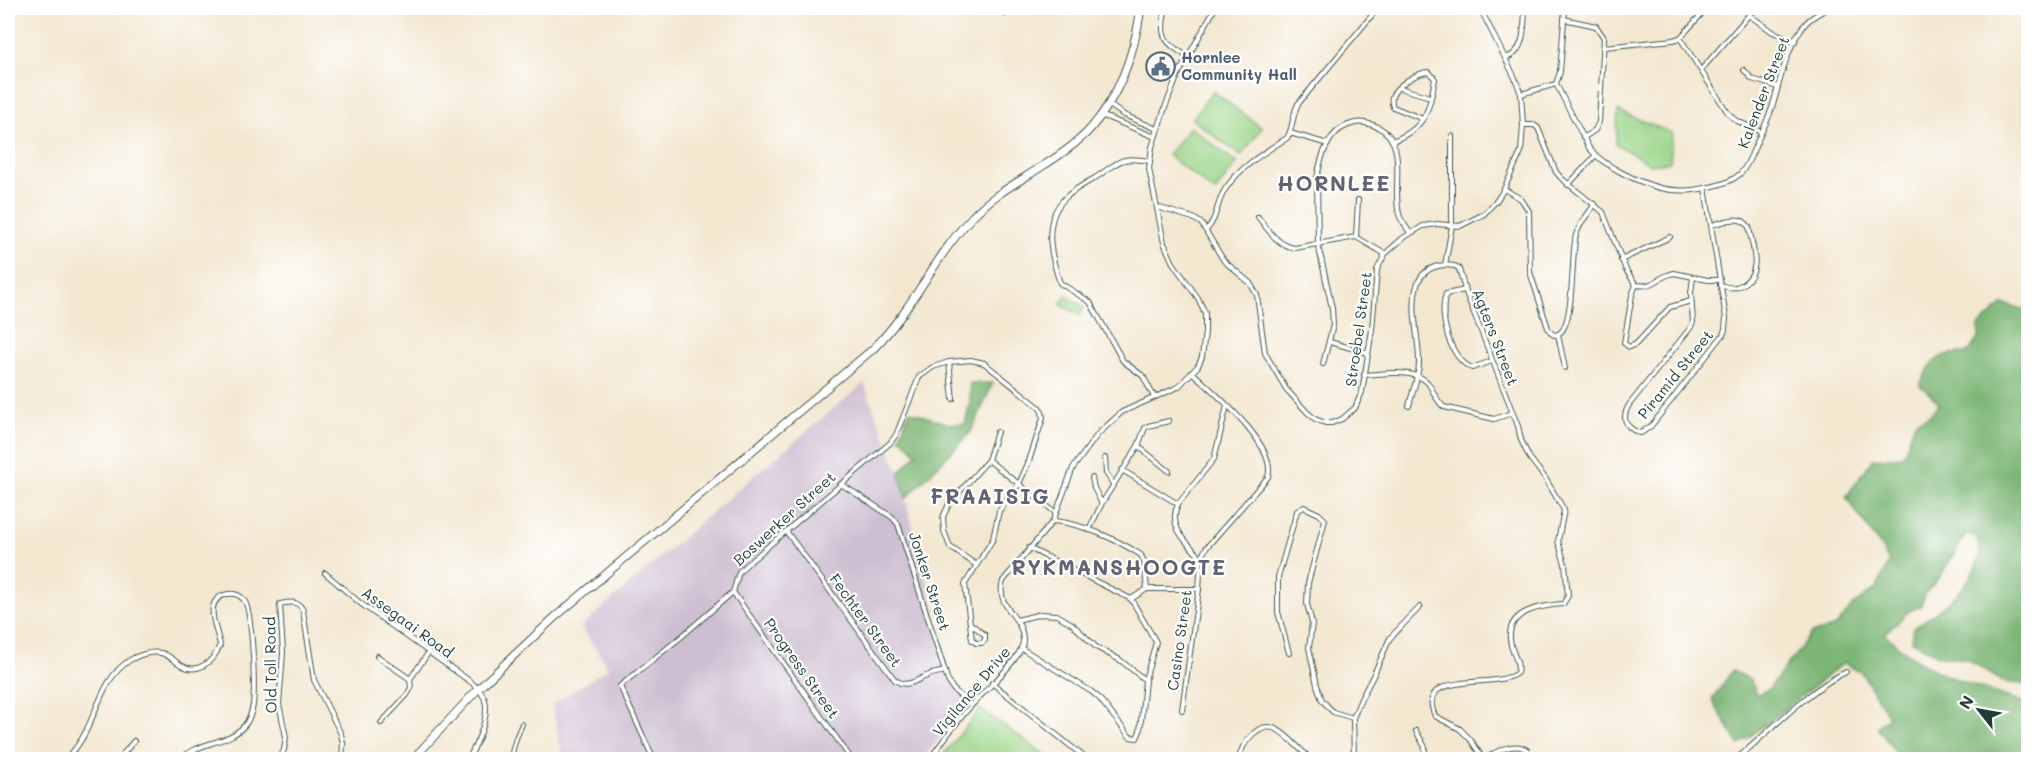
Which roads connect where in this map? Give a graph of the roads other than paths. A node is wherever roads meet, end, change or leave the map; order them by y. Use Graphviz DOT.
graph roads {
  1 [pos="1001,8"];
  2 [pos="1012,8"];
  3 [pos="1022,8"];
  4 [pos="1141,8"];
  5 [pos="1166,8"];
  6 [pos="1215,8"];
  7 [pos="1378,8"];
  8 [pos="1480,8"];
  9 [pos="1525,8"];
  10 [pos="1565,8"];
  11 [pos="1707,8"];
  12 [pos="1755,8"];
  13 [pos="1829,8"];
  14 [pos="1005,14"];
  15 [pos="1749,15"];
  16 [pos="1564,19"];
  17 [pos="1680,38"];
  18 [pos="1795,41"];
  19 [pos="1605,47"];
  20 [pos="1188,57"];
  21 [pos="1505,58"];
  22 [pos="1701,70"];
  23 [pos="1744,70"];
  24 [pos="1556,84"];
  25 [pos="1778,87"];
  26 [pos="1399,88"];
  27 [pos="1521,94"];
  28 [pos="1430,97"];
  29 [pos="1108,104"];
  30 [pos="1100,115"];
  31 [pos="1423,119"];
  32 [pos="1523,125"];
  33 [pos="1158,129"];
  34 [pos="1761,132"];
  35 [pos="1290,133"];
  36 [pos="1452,136"];
  37 [pos="1155,137"];
  38 [pos="1583,138"];
  39 [pos="1392,141"];
  40 [pos="1328,144"];
  41 [pos="1595,156"];
  42 [pos="1150,161"];
  43 [pos="1568,185"];
  44 [pos="1705,188"];
  45 [pos="1504,189"];
  46 [pos="1358,200"];
  47 [pos="1595,204"];
  48 [pos="1157,207"];
  49 [pos="1258,217"];
  50 [pos="1712,225"];
  51 [pos="1452,226"];
  52 [pos="1206,230"];
  53 [pos="1410,233"];
  54 [pos="1356,237"];
  55 [pos="1670,237"];
  56 [pos="1318,244"];
  57 [pos="1385,254"];
  58 [pos="1621,260"];
  59 [pos="1445,265"];
  60 [pos="1694,277"];
  61 [pos="1719,282"];
  62 [pos="1636,285"];
  63 [pos="1465,290"];
  64 [pos="1691,301"];
  65 [pos="1558,335"];
  66 [pos="1329,342"];
  67 [pos="1368,353"];
  68 [pos="949,362"];
  69 [pos="1492,362"];
  70 [pos="1323,364"];
  71 [pos="1565,368"];
  72 [pos="1192,372"];
  73 [pos="1364,375"];
  74 [pos="1416,376"];
  75 [pos="1154,397"];
  76 [pos="953,399"];
  77 [pos="1227,406"];
  78 [pos="1409,406"];
  79 [pos="1512,413"];
  80 [pos="1169,421"];
  81 [pos="997,432"];
  82 [pos="1138,446"];
  83 [pos="1105,458"];
  84 [pos="988,460"];
  85 [pos="1122,470"];
  86 [pos="1169,471"];
  87 [pos="1092,478"];
  88 [pos="841,484"];
  89 [pos="1019,484"];
  90 [pos="1113,484"];
  91 [pos="1101,503"];
  92 [pos="1178,504"];
  93 [pos="1056,513"];
  94 [pos="1053,521"];
  95 [pos="1089,530"];
  96 [pos="786,531"];
  97 [pos="1029,548"];
  98 [pos="1201,558"];
  99 [pos="976,564"];
  100 [pos="325,573"];
  101 [pos="1147,589"];
  102 [pos="1199,589"];
  103 [pos="733,591"];
  104 [pos="1131,599"];
  105 [pos="1420,607"];
  106 [pos="1016,620"];
  107 [pos="971,624"];
  108 [pos="1021,648"];
  109 [pos="429,652"];
  110 [pos="1289,653"];
  111 [pos="377,656"];
  112 [pos="945,671"];
  113 [pos="1846,672"];
  114 [pos="410,679"];
  115 [pos="1145,680"];
  116 [pos="992,683"];
  117 [pos="478,689"];
  118 [pos="970,706"];
  119 [pos="1182,710"];
  120 [pos="1353,718"];
  121 [pos="381,723"];
  122 [pos="522,724"];
  123 [pos="1416,731"];
  124 [pos="134,741"];
  125 [pos="64,759"];
  126 [pos="118,759"];
  127 [pos="180,759"];
  128 [pos="279,759"];
  129 [pos="342,759"];
  130 [pos="412,759"];
  131 [pos="468,759"];
  132 [pos="510,759"];
  133 [pos="654,759"];
  134 [pos="852,759"];
  135 [pos="929,759"];
  136 [pos="1088,759"];
  137 [pos="1239,759"];
  138 [pos="1313,759"];
  139 [pos="1354,759"];
  140 [pos="1424,759"];
  141 [pos="1484,759"];
  142 [pos="1525,759"];
  143 [pos="1736,759"];
  1 -- 14 [label="street"];
  2 -- 3 [label="street"];
  4 -- 29 [label="highway"];
  5 -- 20 [label="street"];
  6 -- 20 [label="street, Vigilance Drive"];
  7 -- 35 [label="street"];
  8 -- 21 [label="street"];
  9 -- 21 [label="street"];
  10 -- 16 [label="street"];
  11 -- 17 [label="street"];
  12 -- 15 [label="street"];
  13 -- 18 [label="street, Kalender Street"];
  15 -- 18 [label="street"];
  15 -- 22 [label="street"];
  16 -- 19 [label="street"];
  16 -- 24 [label="street"];
  17 -- 19 [label="street"];
  17 -- 22 [label="street"];
  18 -- 25 [label="street, Kalender Street"];
  19 -- 38 [label="street"];
  20 -- 33 [label="street, Vigilance Drive"];
  21 -- 27 [label="street"];
  22 -- 34 [label="street"];
  23 -- 25 [label="street"];
  24 -- 27 [label="street"];
  24 -- 38 [label="street, Kalender Street"];
  25 -- 34 [label="street, Kalender Street"];
  26 -- 28 [label="street"];
  26 -- 28 [label="street"];
  26 -- 31 [label="street"];
  27 -- 32 [label="street, Stroebel Street"];
  28 -- 31 [label="street"];
  29 -- 30 [label="highway"];
  29 -- 33 [label="street"];
  30 -- 37 [label="street"];
  30 -- 117 [label="highway"];
  31 -- 39 [label="street"];
  32 -- 43 [label="street"];
  32 -- 45 [label="street, Stroebel Street"];
  33 -- 37 [label="street, Vigilance Drive"];
  34 -- 44 [label="street, Kalender Street"];
  35 -- 40 [label="street"];
  35 -- 52 [label="street"];
  36 -- 51 [label="street"];
  37 -- 42 [label="street, Vigilance Drive"];
  38 -- 41 [label="street, Kalender Street"];
  39 -- 40 [label="street"];
  39 -- 53 [label="street"];
  40 -- 56 [label="street"];
  41 -- 43 [label="street"];
  41 -- 44 [label="street, Kalender Street"];
  42 -- 48 [label="street, Vigilance Drive"];
  42 -- 75 [label="street"];
  43 -- 47 [label="street"];
  44 -- 50 [label="street"];
  45 -- 51 [label="street, Stroebel Street"];
  45 -- 65 [label="street"];
  46 -- 54 [label="street"];
  47 -- 58 [label="street"];
  47 -- 65 [label="street"];
  48 -- 52 [label="street, Stroebel Street"];
  48 -- 72 [label="street, Vigilance Drive"];
  49 -- 56 [label="street"];
  50 -- 61 [label="street"];
  50 -- 61 [label="street"];
  51 -- 53 [label="street, Stroebel Street"];
  51 -- 59 [label="street"];
  52 -- 73 [label="street, Stroebel Street"];
  53 -- 57 [label="street, Stroebel Street"];
  54 -- 56 [label="street"];
  54 -- 57 [label="street"];
  55 -- 58 [label="street"];
  56 -- 66 [label="street"];
  57 -- 67 [label="street, Stroebel Street"];
  58 -- 62 [label="street"];
  59 -- 63 [label="street, Agters Street"];
  59 -- 74 [label="street"];
  60 -- 61 [label="street"];
  60 -- 62 [label="street"];
  60 -- 64 [label="street, Piramid Street"];
  61 -- 64 [label="street, Piramid Street"];
  62 -- 64 [label="street"];
  63 -- 69 [label="street, Agters Street"];
  63 -- 69 [label="street"];
  65 -- 71 [label="street"];
  66 -- 67 [label="street"];
  66 -- 70 [label="street"];
  67 -- 73 [label="street, Stroebel Street"];
  68 -- 76 [label="street"];
  68 -- 88 [label="street, Boswerker Street"];
  68 -- 89 [label="street"];
  69 -- 79 [label="street, Agters Street"];
  72 -- 75 [label="street, Vigilance Drive"];
  72 -- 77 [label="street"];
  73 -- 74 [label="street"];
  74 -- 78 [label="street"];
  74 -- 79 [label="street"];
  75 -- 93 [label="street, Vigilance Drive"];
  77 -- 92 [label="street"];
  77 -- 98 [label="street"];
  79 -- 141 [label="street, Agters Street"];
  80 -- 82 [label="street"];
  81 -- 84 [label="street"];
  82 -- 85 [label="street"];
  82 -- 86 [label="street"];
  83 -- 90 [label="street"];
  84 -- 89 [label="street"];
  84 -- 99 [label="street"];
  85 -- 90 [label="street"];
  85 -- 92 [label="street"];
  87 -- 91 [label="street"];
  88 -- 96 [label="street, Boswerker Street"];
  88 -- 112 [label="street, Jonker Street"];
  89 -- 93 [label="street"];
  89 -- 99 [label="street"];
  90 -- 91 [label="street"];
  91 -- 95 [label="street"];
  92 -- 98 [label="street"];
  93 -- 94 [label="street, Vigilance Drive"];
  94 -- 95 [label="street"];
  94 -- 97 [label="street, Vigilance Drive"];
  95 -- 101 [label="street"];
  96 -- 103 [label="street, Boswerker Street"];
  96 -- 112 [label="street, Fechter Street"];
  97 -- 104 [label="street"];
  97 -- 106 [label="street, Vigilance Drive"];
  98 -- 102 [label="street, Casino Street"];
  99 -- 107 [label="street"];
  100 -- 109 [label="street, Assegaai Road"];
  101 -- 102 [label="street"];
  101 -- 104 [label="street"];
  102 -- 119 [label="street, Casino Street"];
  103 -- 133 [label="street, Boswerker Street"];
  103 -- 134 [label="street, Progress Street"];
  104 -- 115 [label="street"];
  105 -- 120 [label="street"];
  106 -- 108 [label="street, Vigilance Drive"];
  106 -- 115 [label="street"];
  107 -- 107 [label="street"];
  108 -- 115 [label="street"];
  108 -- 116 [label="street, Vigilance Drive"];
  109 -- 114 [label="street"];
  109 -- 117 [label="street, Assegaai Road"];
  110 -- 120 [label="street"];
  111 -- 114 [label="street"];
  112 -- 118 [label="street, Jonker Street"];
  113 -- 143 [label="street"];
  114 -- 121 [label="street"];
  116 -- 118 [label="street, Vigilance Drive"];
  116 -- 136 [label="street"];
  117 -- 130 [label="highway"];
  117 -- 131 [label="street"];
  118 -- 135 [label="street, Vigilance Drive"];
  120 -- 139 [label="street"];
  122 -- 132 [label="street"];
  123 -- 140 [label="street"];
  124 -- 126 [label="street"];
  125 -- 127 [label="street"];
  128 -- 129 [label="street, Old Toll Road"];
  137 -- 138 [label="street"];
  141 -- 142 [label="street"];
}
